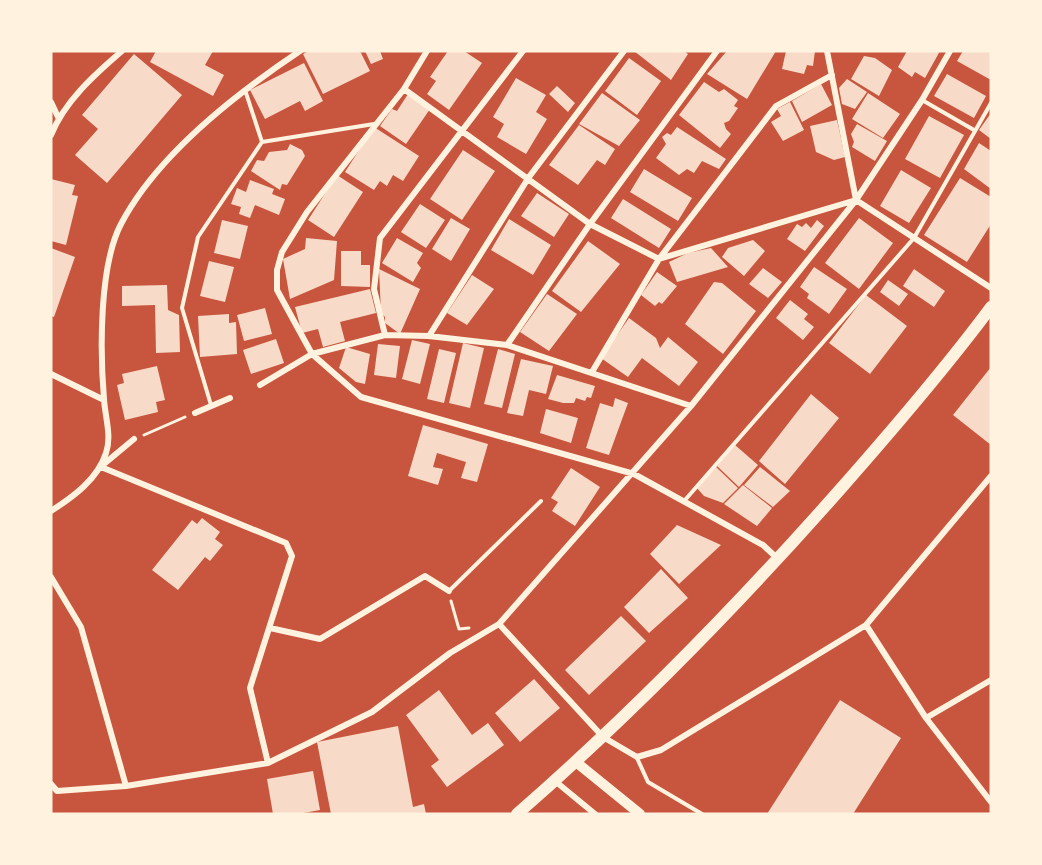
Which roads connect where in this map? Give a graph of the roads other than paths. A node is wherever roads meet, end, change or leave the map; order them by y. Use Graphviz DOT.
graph roads {
  1 [pos="122,51"];
  2 [pos="300,51"];
  3 [pos="427,51"];
  4 [pos="524,51"];
  5 [pos="624,51"];
  6 [pos="717,51"];
  7 [pos="827,51"];
  8 [pos="950,51"];
  9 [pos="831,75"];
  10 [pos="245,88"];
  11 [pos="404,89"];
  12 [pos="922,100"];
  13 [pos="51,102"];
  14 [pos="991,103"];
  15 [pos="58,117"];
  16 [pos="374,124"];
  17 [pos="974,130"];
  18 [pos="462,134"];
  19 [pos="51,135"];
  20 [pos="262,142"];
  21 [pos="529,177"];
  22 [pos="856,200"];
  23 [pos="590,224"];
  24 [pos="914,238"];
  25 [pos="660,259"];
  26 [pos="991,288"];
  27 [pos="991,307"];
  28 [pos="385,335"];
  29 [pos="429,336"];
  30 [pos="507,345"];
  31 [pos="312,354"];
  32 [pos="592,372"];
  33 [pos="51,374"];
  34 [pos="260,385"];
  35 [pos="230,398"];
  36 [pos="104,400"];
  37 [pos="211,406"];
  38 [pos="691,406"];
  39 [pos="195,413"];
  40 [pos="134,439"];
  41 [pos="101,466"];
  42 [pos="634,474"];
  43 [pos="991,476"];
  44 [pos="685,500"];
  45 [pos="541,501"];
  46 [pos="51,511"];
  47 [pos="779,559"];
  48 [pos="51,577"];
  49 [pos="449,591"];
  50 [pos="499,624"];
  51 [pos="867,625"];
  52 [pos="270,628"];
  53 [pos="991,680"];
  54 [pos="926,718"];
  55 [pos="603,738"];
  56 [pos="637,757"];
  57 [pos="576,762"];
  58 [pos="268,763"];
  59 [pos="555,781"];
  60 [pos="51,784"];
  61 [pos="126,786"];
  62 [pos="991,802"];
  63 [pos="517,814"];
  64 [pos="596,814"];
  65 [pos="640,814"];
  66 [pos="702,814"];
  1 -- 15 [label="street"];
  2 -- 10 [label="street"];
  3 -- 11 [label="street"];
  4 -- 18 [label="street"];
  5 -- 21 [label="street"];
  6 -- 23 [label="street"];
  7 -- 9 [label="street"];
  8 -- 12 [label="street"];
  9 -- 22 [label="street"];
  9 -- 25 [label="street"];
  10 -- 20 [label="lane"];
  10 -- 36 [label="street"];
  11 -- 16 [label="street"];
  11 -- 18 [label="street"];
  12 -- 17 [label="lane"];
  12 -- 22 [label="street"];
  13 -- 15 [label="street"];
  14 -- 17 [label="lane"];
  15 -- 19 [label="street"];
  16 -- 20 [label="lane"];
  16 -- 31 [label="street"];
  17 -- 24 [label="lane"];
  18 -- 21 [label="street"];
  18 -- 28 [label="street"];
  20 -- 37 [label="lane"];
  21 -- 23 [label="street"];
  21 -- 29 [label="street"];
  22 -- 24 [label="street"];
  22 -- 25 [label="street"];
  22 -- 38 [label="street"];
  23 -- 25 [label="street"];
  23 -- 30 [label="street"];
  24 -- 26 [label="street"];
  24 -- 44 [label="lane"];
  25 -- 32 [label="street"];
  27 -- 47 [label="main road"];
  28 -- 29 [label="street"];
  28 -- 31 [label="street"];
  29 -- 30 [label="street"];
  30 -- 32 [label="street"];
  31 -- 34 [label="street"];
  31 -- 42 [label="street"];
  32 -- 38 [label="street"];
  33 -- 36 [label="street"];
  35 -- 37 [label="street"];
  36 -- 41 [label="street"];
  37 -- 39 [label="street"];
  38 -- 42 [label="street"];
  40 -- 41 [label="street"];
  41 -- 46 [label="street"];
  41 -- 52 [label="street"];
  42 -- 44 [label="street"];
  42 -- 50 [label="street"];
  43 -- 51 [label="street"];
  44 -- 47 [label="street"];
  45 -- 49 [label="lane"];
  47 -- 55 [label="main road"];
  48 -- 61 [label="street"];
  49 -- 52 [label="street"];
  50 -- 55 [label="street"];
  50 -- 58 [label="street"];
  51 -- 54 [label="street"];
  51 -- 56 [label="street"];
  52 -- 58 [label="street"];
  53 -- 54 [label="street"];
  54 -- 62 [label="street"];
  55 -- 56 [label="street"];
  55 -- 57 [label="main road"];
  56 -- 66 [label="lane"];
  57 -- 59 [label="main road"];
  57 -- 65 [label="street"];
  58 -- 61 [label="street"];
  59 -- 63 [label="main road"];
  59 -- 64 [label="street"];
  60 -- 61 [label="street"];
}
